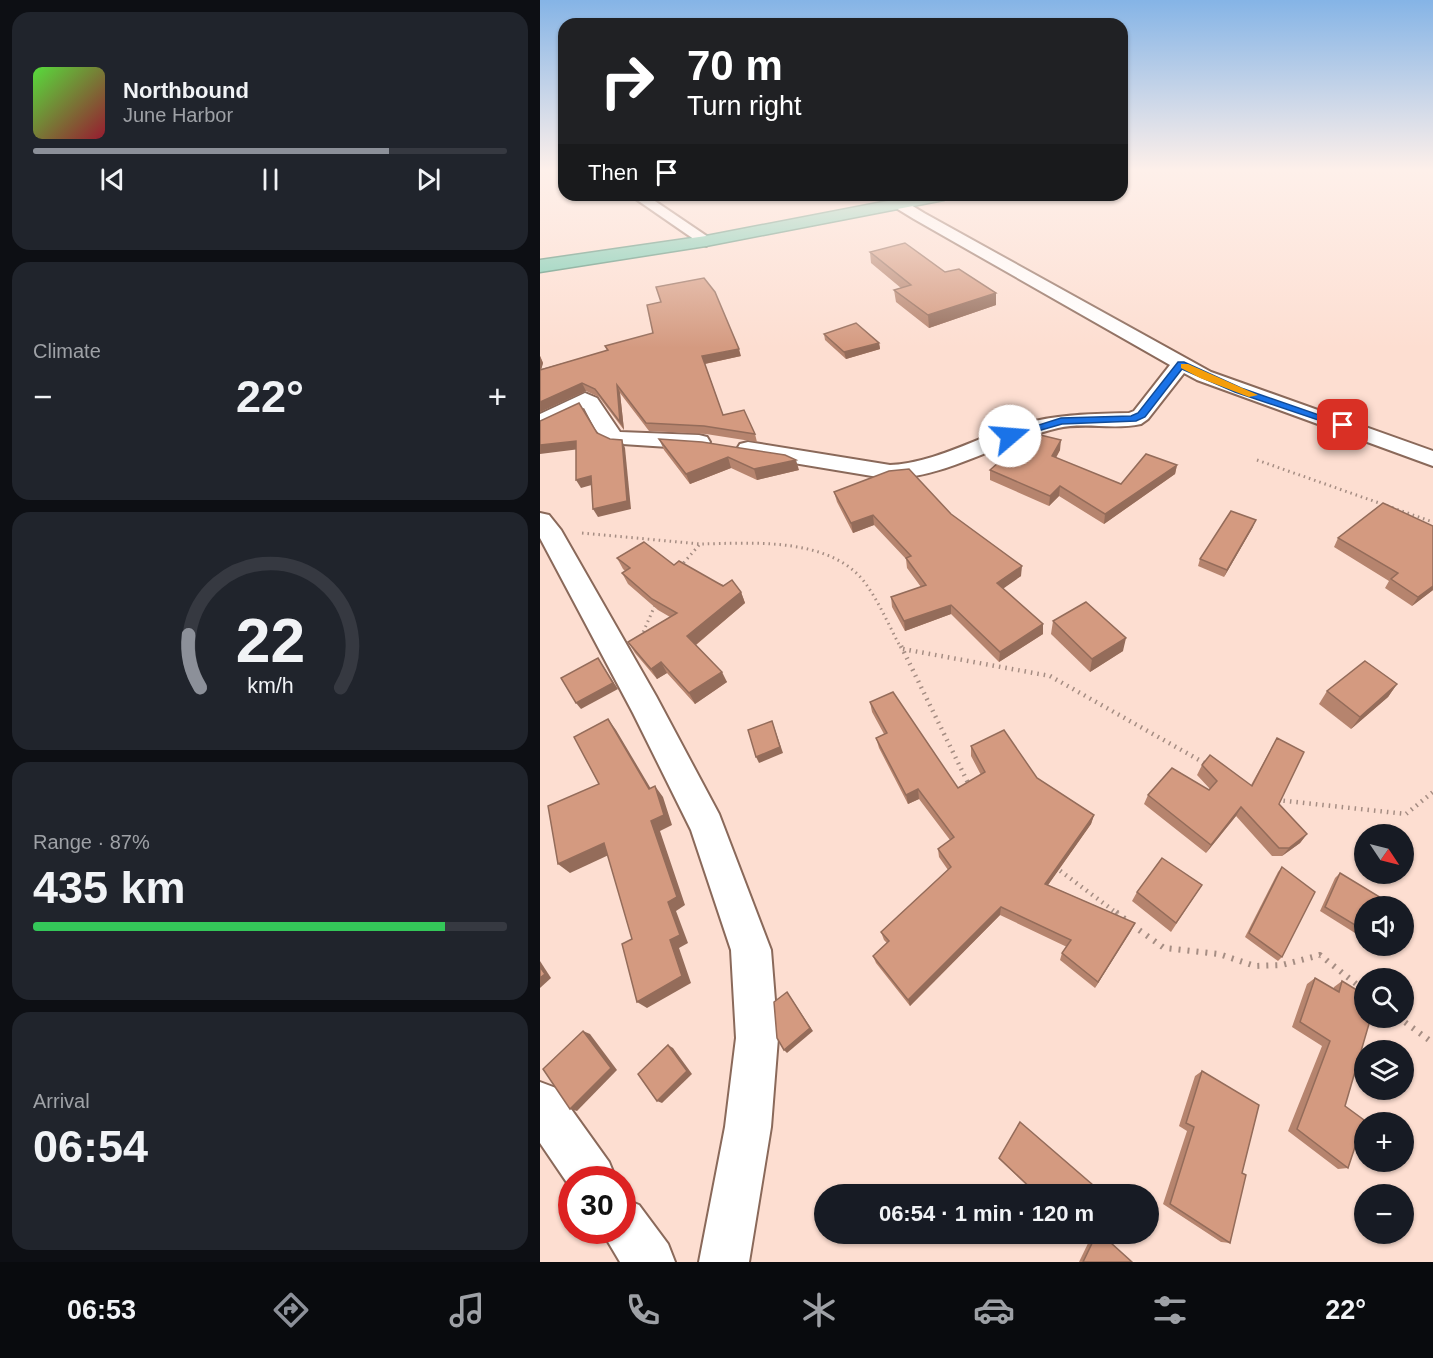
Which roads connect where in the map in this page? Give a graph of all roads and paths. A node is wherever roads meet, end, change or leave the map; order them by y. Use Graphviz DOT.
graph roads {
  1 [pos="690,231"];
  2 [pos="752,231"];
  3 [pos="950,231"];
  4 [pos="705,241"];
  5 [pos="540,266"];
  6 [pos="1181,364"];
  7 [pos="540,423"];
  8 [pos="1433,459"];
  9 [pos="1257,460"];
  10 [pos="1433,522"];
  11 [pos="544,526"];
  12 [pos="700,544"];
  13 [pos="678,570"];
  14 [pos="659,597"];
  15 [pos="902,649"];
  16 [pos="626,671"];
  17 [pos="1211,766"];
  18 [pos="1433,792"];
  19 [pos="1271,797"];
  20 [pos="975,798"];
  21 [pos="1045,860"];
  22 [pos="1354,982"];
  23 [pos="1413,1028"];
  24 [pos="1433,1043"];
  25 [pos="540,1104"];
  26 [pos="583,1166"];
  27 [pos="636,1242"];
  28 [pos="650,1262"];
  29 [pos="724,1262"];
  1 -- 4 [label="street"];
  2 -- 4 [label="highway"];
  3 -- 6 [label="street"];
  4 -- 5 [label="highway"];
  6 -- 7 [label="street"];
  6 -- 8 [label="street"];
  9 -- 10 [label="path"];
  11 -- 12 [label="path"];
  11 -- 16 [label="street"];
  12 -- 13 [label="path"];
  12 -- 15 [label="path"];
  14 -- 16 [label="path"];
  15 -- 17 [label="path"];
  15 -- 20 [label="path"];
  16 -- 29 [label="street"];
  18 -- 19 [label="path"];
  21 -- 22 [label="path"];
  23 -- 24 [label="path"];
  25 -- 26 [label="street"];
  27 -- 28 [label="street"];
}
